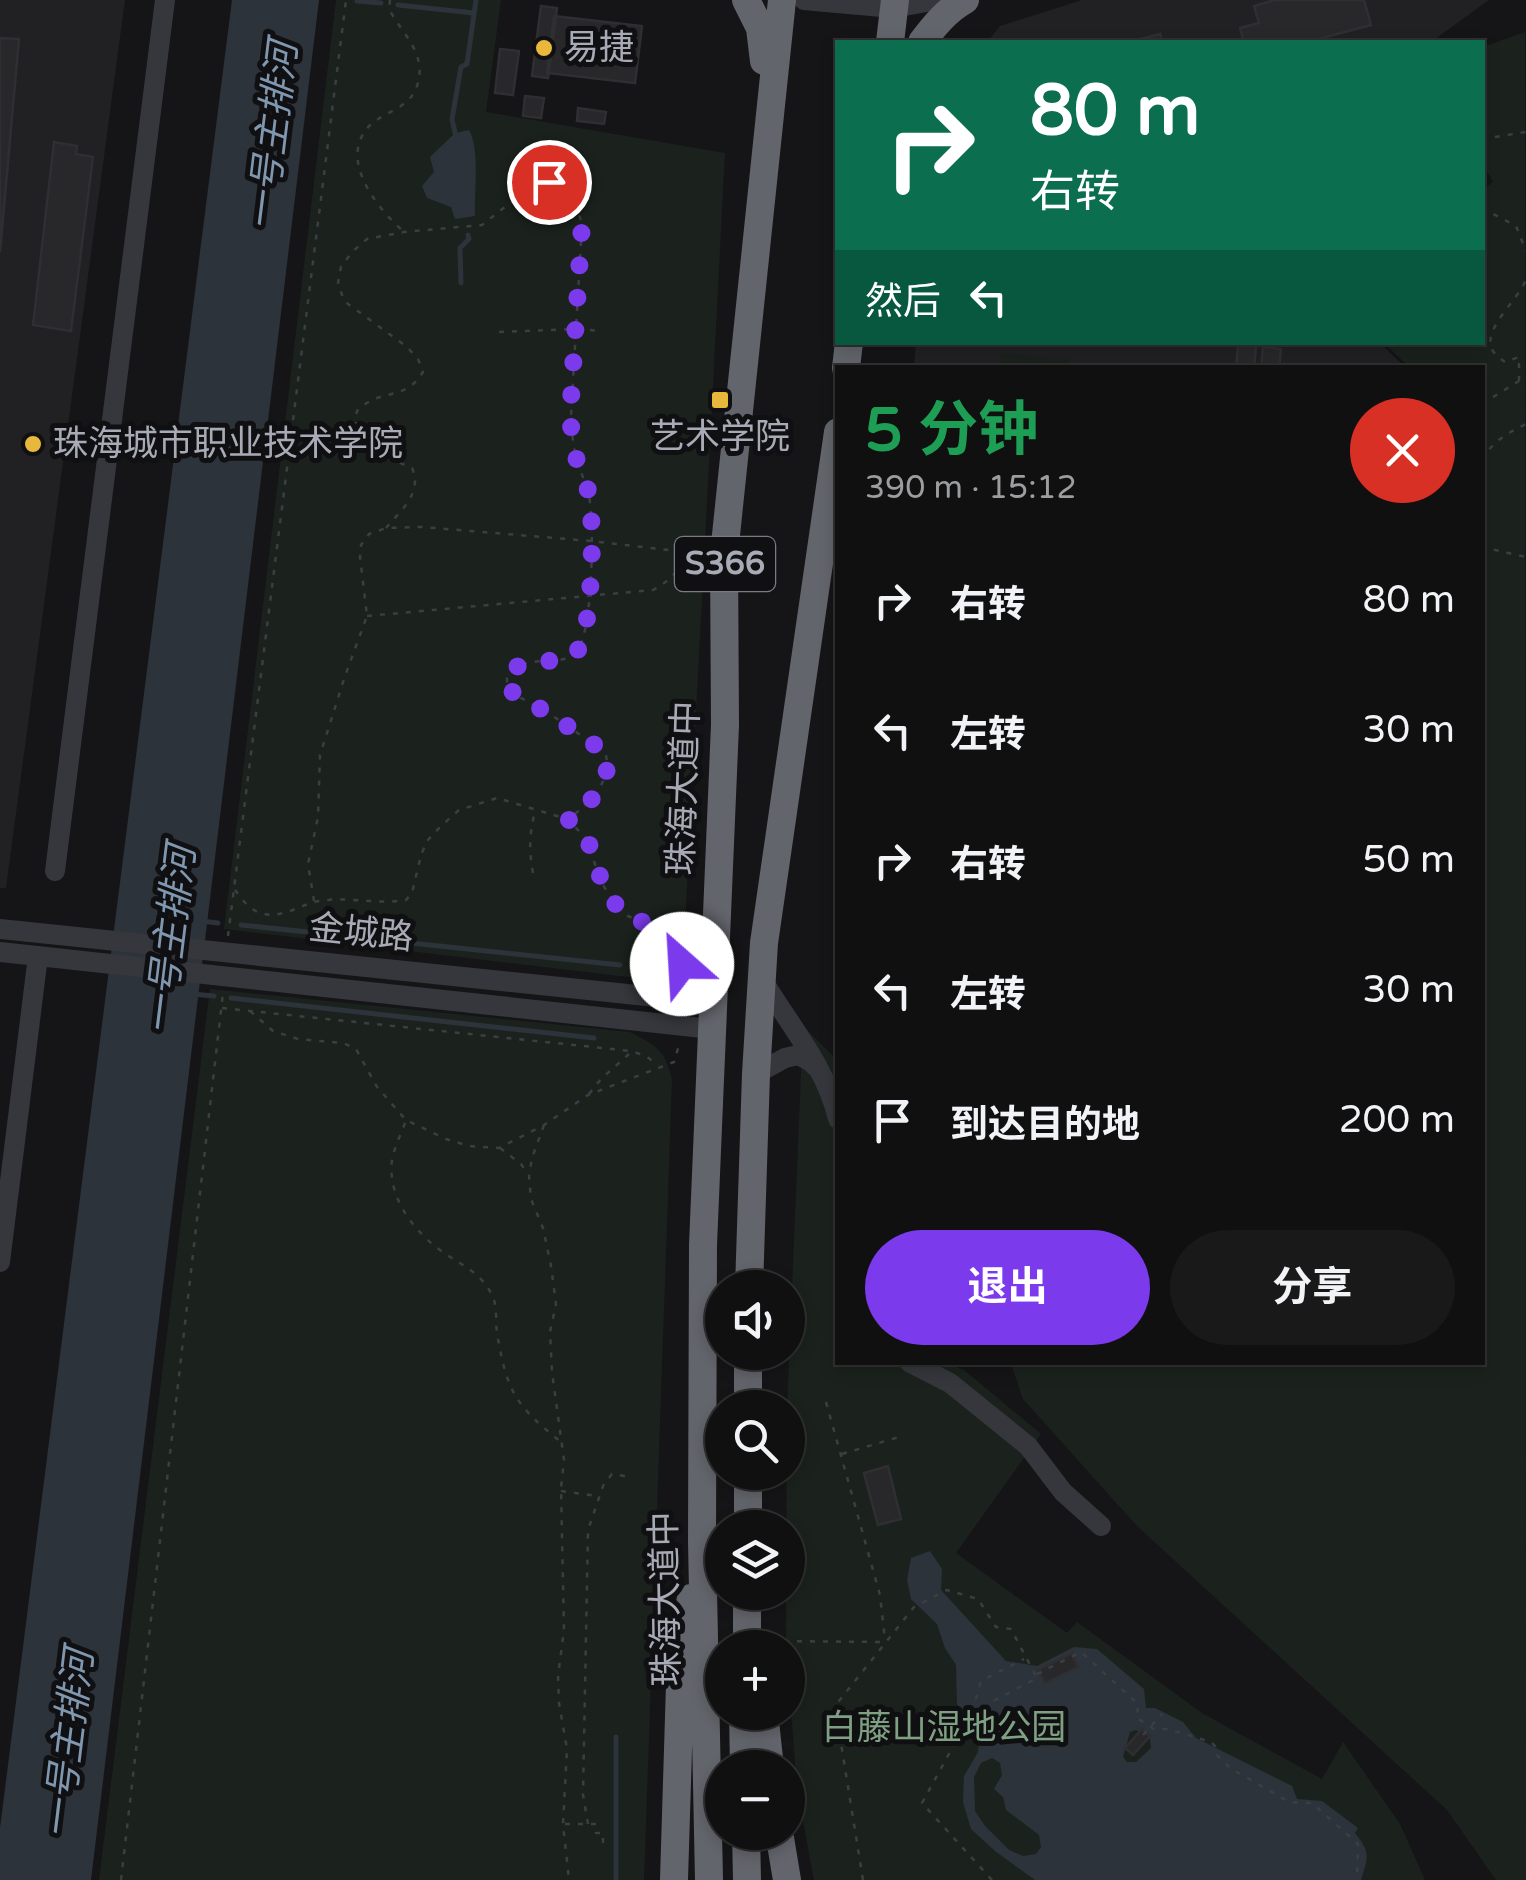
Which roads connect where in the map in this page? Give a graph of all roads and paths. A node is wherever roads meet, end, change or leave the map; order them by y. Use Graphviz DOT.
graph roads {
  1 [pos="165,0"];
  2 [pos="346,0"];
  3 [pos="390,0"];
  4 [pos="746,0"];
  5 [pos="782,0"];
  6 [pos="804,0"];
  7 [pos="938,0"];
  8 [pos="965,0"];
  9 [pos="894,4"];
  10 [pos="890,40"];
  11 [pos="924,40"];
  12 [pos="770,128"];
  13 [pos="1526,132"];
  14 [pos="1485,139"];
  15 [pos="1485,209"];
  16 [pos="404,232"];
  17 [pos="1526,251"];
  18 [pos="1526,280"];
  19 [pos="575,328"];
  20 [pos="602,331"];
  21 [pos="500,332"];
  22 [pos="1520,380"];
  23 [pos="1526,380"];
  24 [pos="1485,402"];
  25 [pos="1526,424"];
  26 [pos="835,453"];
  27 [pos="1485,454"];
  28 [pos="386,528"];
  29 [pos="590,541"];
  30 [pos="1485,545"];
  31 [pos="690,552"];
  32 [pos="724,554"];
  33 [pos="1526,557"];
  34 [pos="589,596"];
  35 [pos="367,616"];
  36 [pos="535,810"];
  37 [pos="568,819"];
  38 [pos="54,871"];
  39 [pos="534,874"];
  40 [pos="234,889"];
  41 [pos="314,902"];
  42 [pos="0,929"];
  43 [pos="62,936"];
  44 [pos="216,951"];
  45 [pos="0,952"];
  46 [pos="49,957"];
  47 [pos="214,975"];
  48 [pos="762,978"];
  49 [pos="221,1008"];
  50 [pos="250,1011"];
  51 [pos="704,1011"];
  52 [pos="261,1012"];
  53 [pos="264,1024"];
  54 [pos="631,1051"];
  55 [pos="674,1062"];
  56 [pos="660,1066"];
  57 [pos="820,1072"];
  58 [pos="756,1074"];
  59 [pos="588,1095"];
  60 [pos="835,1105"];
  61 [pos="406,1120"];
  62 [pos="544,1125"];
  63 [pos="499,1148"];
  64 [pos="529,1176"];
  65 [pos="0,1262"];
  66 [pos="750,1270"];
  67 [pos="915,1365"];
  68 [pos="826,1402"];
  69 [pos="899,1437"];
  70 [pos="562,1443"];
  71 [pos="840,1455"];
  72 [pos="632,1477"];
  73 [pos="561,1491"];
  74 [pos="598,1497"];
  75 [pos="1101,1526"];
  76 [pos="702,1542"];
  77 [pos="885,1642"];
  78 [pos="805,1644"];
  79 [pos="1026,1658"];
  80 [pos="1035,1675"];
  81 [pos="972,1712"];
  82 [pos="1162,1714"];
  83 [pos="1150,1726"];
  84 [pos="1143,1734"];
  85 [pos="563,1824"];
  86 [pos="588,1824"];
  87 [pos="603,1844"];
  88 [pos="746,1850"];
  89 [pos="782,1850"];
  90 [pos="122,1880"];
  91 [pos="570,1880"];
  92 [pos="674,1880"];
  93 [pos="709,1880"];
  94 [pos="747,1880"];
  95 [pos="787,1880"];
  96 [pos="863,1880"];
  97 [pos="992,1880"];
  98 [pos="1357,1880"];
  1 -- 38 [label="street"];
  2 -- 40 [label="path"];
  3 -- 16 [label="path"];
  4 -- 12 [label="highway"];
  5 -- 12 [label="highway, 珠海大道中 / S366"];
  6 -- 9 [label="street"];
  7 -- 9 [label="street"];
  8 -- 11 [label="highway"];
  9 -- 10 [label="highway"];
  12 -- 32 [label="highway, 珠海大道中 / S366"];
  13 -- 14 [label="path"];
  15 -- 17 [label="path"];
  16 -- 19 [label="path"];
  16 -- 28 [label="path"];
  18 -- 22 [label="path"];
  19 -- 20 [label="path"];
  19 -- 21 [label="path"];
  19 -- 29 [label="path"];
  22 -- 23 [label="path"];
  22 -- 24 [label="path"];
  25 -- 27 [label="path"];
  26 -- 48 [label="highway, S366"];
  28 -- 29 [label="path"];
  28 -- 35 [label="path"];
  29 -- 31 [label="path"];
  29 -- 34 [label="path"];
  30 -- 33 [label="path"];
  31 -- 32 [label="path"];
  31 -- 34 [label="path"];
  32 -- 51 [label="highway, 珠海大道中 / S366"];
  34 -- 35 [label="path"];
  34 -- 37 [label="path"];
  35 -- 41 [label="path"];
  36 -- 37 [label="path"];
  36 -- 39 [label="path"];
  36 -- 41 [label="path"];
  37 -- 51 [label="path"];
  40 -- 41 [label="path"];
  40 -- 44 [label="path"];
  42 -- 43 [label="street, 金城路"];
  43 -- 44 [label="street, 金城路"];
  43 -- 46 [label="street"];
  44 -- 51 [label="street, 金城路"];
  45 -- 46 [label="street, 金城路"];
  46 -- 47 [label="street, 金城路"];
  46 -- 65 [label="street"];
  47 -- 49 [label="path"];
  47 -- 51 [label="street, 金城路"];
  48 -- 57 [label="street"];
  48 -- 58 [label="highway, S366"];
  49 -- 50 [label="path"];
  49 -- 90 [label="path"];
  50 -- 52 [label="path"];
  50 -- 53 [label="path"];
  51 -- 76 [label="highway, 珠海大道中 / S366"];
  52 -- 53 [label="path"];
  52 -- 54 [label="path"];
  53 -- 61 [label="path"];
  54 -- 56 [label="path"];
  54 -- 59 [label="path"];
  55 -- 56 [label="path"];
  56 -- 59 [label="path"];
  57 -- 58 [label="street"];
  57 -- 60 [label="street"];
  58 -- 66 [label="highway, S366"];
  59 -- 62 [label="path"];
  61 -- 63 [label="path"];
  61 -- 70 [label="path"];
  62 -- 63 [label="path"];
  62 -- 64 [label="path"];
  63 -- 64 [label="path"];
  64 -- 70 [label="path"];
  67 -- 75 [label="street"];
  68 -- 71 [label="path"];
  69 -- 71 [label="path"];
  70 -- 73 [label="path"];
  71 -- 77 [label="path"];
  72 -- 74 [label="path"];
  73 -- 74 [label="path"];
  73 -- 85 [label="path"];
  74 -- 86 [label="path"];
  76 -- 92 [label="highway"];
  76 -- 93 [label="highway, 珠海大道中 / S366"];
  77 -- 78 [label="path"];
  77 -- 79 [label="path"];
  77 -- 96 [label="path"];
  79 -- 80 [label="path"];
  79 -- 81 [label="path"];
  80 -- 81 [label="path"];
  80 -- 83 [label="path"];
  81 -- 97 [label="path"];
  82 -- 83 [label="path"];
  83 -- 84 [label="path"];
  83 -- 98 [label="path"];
  85 -- 86 [label="path"];
  85 -- 91 [label="path"];
  86 -- 87 [label="path"];
  88 -- 94 [label="highway"];
  89 -- 95 [label="highway"];
}
